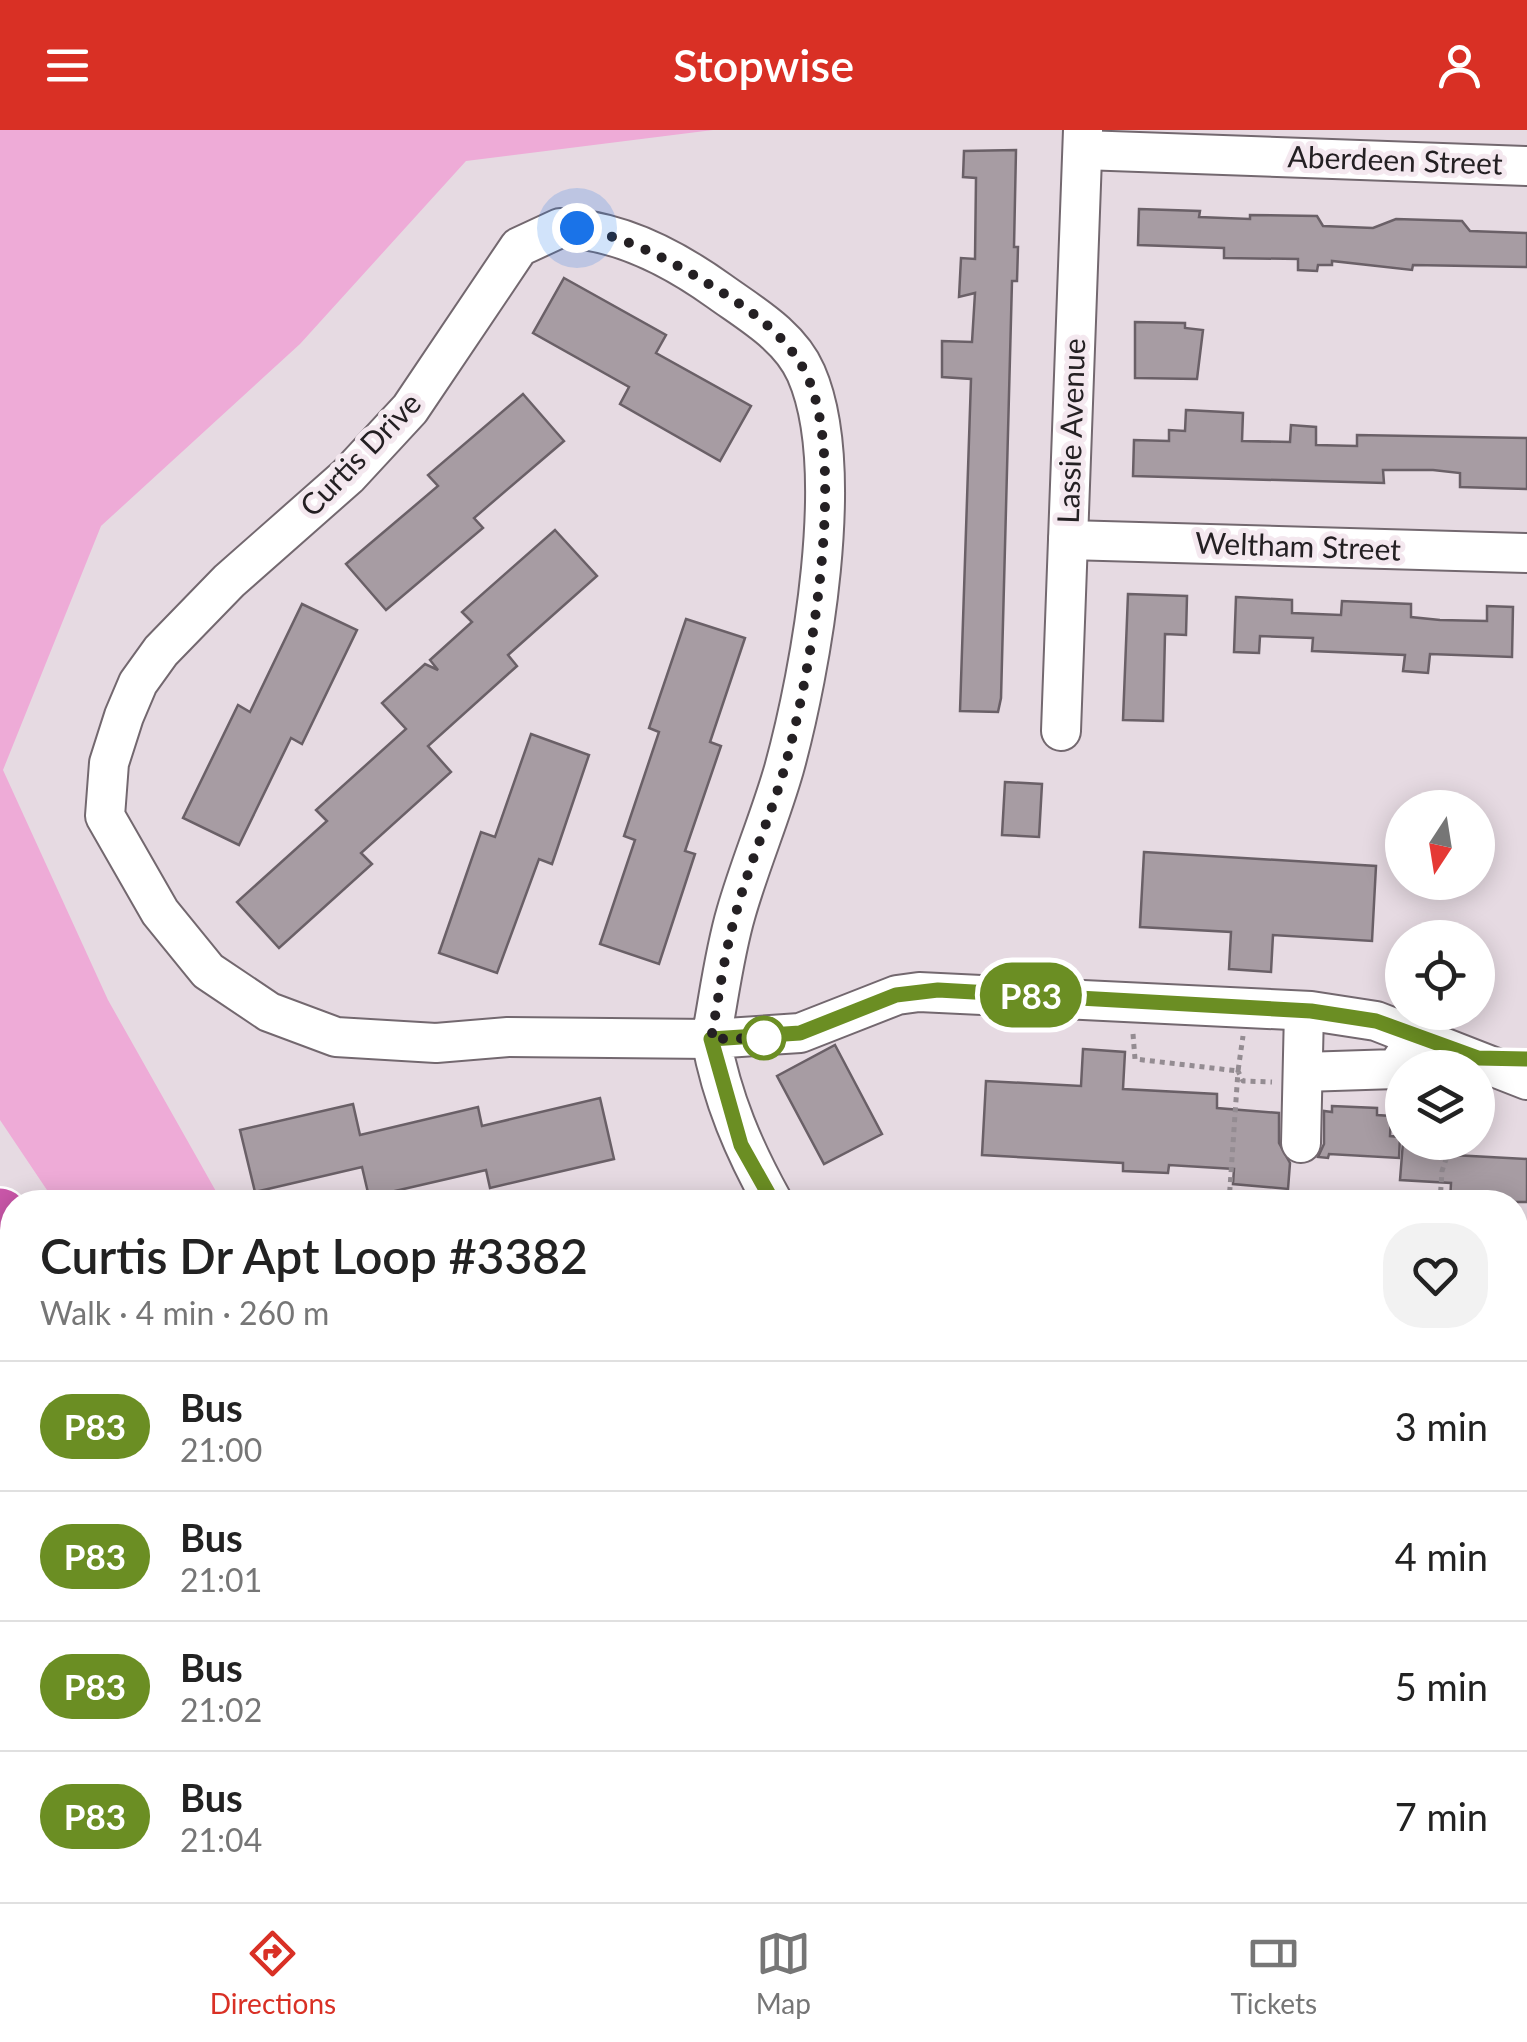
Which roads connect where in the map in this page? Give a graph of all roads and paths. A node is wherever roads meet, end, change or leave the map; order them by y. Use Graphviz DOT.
graph roads {
  1 [pos="1083,140"];
  2 [pos="1527,166"];
  3 [pos="1068,540"];
  4 [pos="1527,553"];
  5 [pos="1062,731"];
  6 [pos="1304,1011"];
  7 [pos="1418,1035"];
  8 [pos="711,1039"];
  9 [pos="1457,1050"];
  10 [pos="1495,1059"];
  11 [pos="1527,1060"];
  12 [pos="1495,1066"];
  13 [pos="1303,1072"];
  14 [pos="1527,1080"];
  15 [pos="1301,1143"];
  16 [pos="1446,1160"];
  17 [pos="766,1190"];
  18 [pos="1441,1190"];
  1 -- 2 [label="street, Aberdeen Street"];
  1 -- 3 [label="street, Lassie Avenue"];
  3 -- 4 [label="street, Weltham Street"];
  3 -- 5 [label="street, Lassie Avenue"];
  6 -- 7 [label="street, Curtis Drive"];
  6 -- 8 [label="street, Curtis Drive"];
  6 -- 13 [label="street"];
  7 -- 9 [label="street, Curtis Drive"];
  7 -- 13 [label="street"];
  8 -- 8 [label="street, Curtis Drive"];
  8 -- 17 [label="street, Curtis Drive"];
  10 -- 11 [label="street, Curtis Drive"];
  12 -- 14 [label="street, Curtis Drive"];
  13 -- 15 [label="street"];
  16 -- 18 [label="path"];
}
